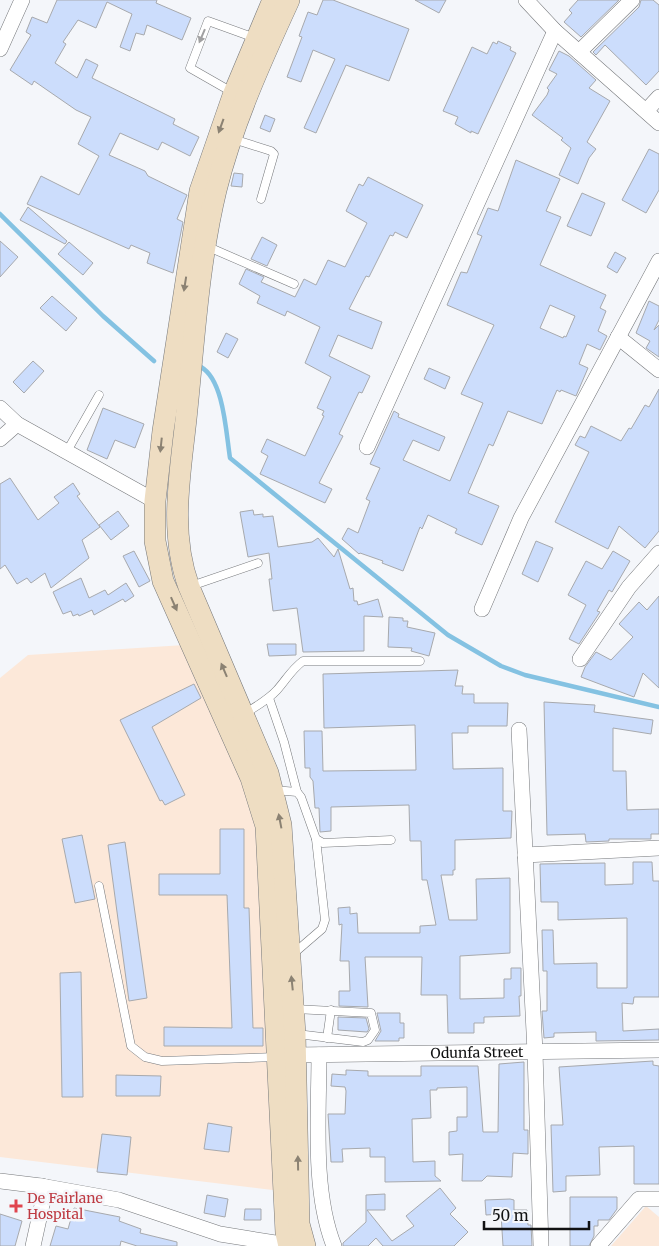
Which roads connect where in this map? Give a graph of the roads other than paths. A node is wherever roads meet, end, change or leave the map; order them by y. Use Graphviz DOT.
graph roads {
  1 [pos="22,0"];
  2 [pos="273,0"];
  3 [pos="289,0"];
  4 [pos="526,0"];
  5 [pos="632,0"];
  6 [pos="555,31"];
  7 [pos="255,38"];
  8 [pos="0,50"];
  9 [pos="579,52"];
  10 [pos="234,93"];
  11 [pos="659,98"];
  12 [pos="647,110"];
  13 [pos="659,123"];
  14 [pos="233,139"];
  15 [pos="261,199"];
  16 [pos="206,246"];
  17 [pos="659,261"];
  18 [pos="294,284"];
  19 [pos="618,337"];
  20 [pos="659,370"];
  21 [pos="99,396"];
  22 [pos="0,408"];
  23 [pos="17,424"];
  24 [pos="0,439"];
  25 [pos="367,447"];
  26 [pos="66,453"];
  27 [pos="155,501"];
  28 [pos="659,553"];
  29 [pos="258,563"];
  30 [pos="189,587"];
  31 [pos="482,609"];
  32 [pos="580,660"];
  33 [pos="420,661"];
  34 [pos="269,698"];
  35 [pos="242,715"];
  36 [pos="519,730"];
  37 [pos="272,790"];
  38 [pos="297,792"];
  39 [pos="316,839"];
  40 [pos="391,840"];
  41 [pos="659,848"];
  42 [pos="524,855"];
  43 [pos="99,886"];
  44 [pos="290,957"];
  45 [pos="294,1009"];
  46 [pos="331,1010"];
  47 [pos="327,1038"];
  48 [pos="290,1049"];
  49 [pos="659,1050"];
  50 [pos="535,1052"];
  51 [pos="319,1055"];
  52 [pos="0,1181"];
  53 [pos="41,1186"];
  54 [pos="659,1199"];
  55 [pos="219,1240"];
  56 [pos="33,1246"];
  57 [pos="294,1246"];
  58 [pos="334,1246"];
  59 [pos="541,1246"];
  60 [pos="598,1246"];
  1 -- 8 [label="street"];
  2 -- 7 [label="main road"];
  3 -- 14 [label="main road"];
  4 -- 6 [label="street"];
  5 -- 9 [label="street"];
  6 -- 9 [label="street"];
  6 -- 25 [label="street"];
  7 -- 10 [label="main road"];
  7 -- 10 [label="lane, one-way"];
  9 -- 12 [label="street"];
  10 -- 27 [label="main road, one-way"];
  11 -- 12 [label="street"];
  12 -- 13 [label="street"];
  14 -- 15 [label="lane"];
  14 -- 16 [label="main road"];
  16 -- 18 [label="lane"];
  16 -- 30 [label="main road"];
  17 -- 19 [label="street"];
  19 -- 20 [label="street"];
  19 -- 31 [label="street"];
  21 -- 26 [label="lane"];
  22 -- 23 [label="street"];
  23 -- 24 [label="street"];
  23 -- 26 [label="street"];
  26 -- 27 [label="street"];
  27 -- 48 [label="main road, one-way"];
  28 -- 32 [label="street"];
  29 -- 30 [label="lane"];
  35 -- 30 [label="main road, one-way"];
  33 -- 34 [label="lane"];
  34 -- 35 [label="lane"];
  34 -- 38 [label="lane"];
  35 -- 37 [label="main road"];
  36 -- 42 [label="street"];
  37 -- 38 [label="lane"];
  44 -- 37 [label="main road, one-way"];
  38 -- 39 [label="lane"];
  39 -- 40 [label="lane"];
  39 -- 44 [label="lane"];
  41 -- 42 [label="street"];
  42 -- 50 [label="street"];
  43 -- 48 [label="lane"];
  45 -- 44 [label="main road, one-way"];
  45 -- 46 [label="lane"];
  45 -- 48 [label="main road"];
  46 -- 47 [label="lane"];
  46 -- 47 [label="lane"];
  47 -- 48 [label="lane"];
  48 -- 51 [label="street, Odunfa Street"];
  48 -- 57 [label="main road"];
  49 -- 50 [label="street, Odunfa Street"];
  50 -- 51 [label="street, Odunfa Street"];
  50 -- 59 [label="street"];
  51 -- 58 [label="street"];
  52 -- 53 [label="street"];
  53 -- 55 [label="street"];
  53 -- 56 [label="street"];
  54 -- 60 [label="street"];
  55 -- 57 [label="street"];
}
